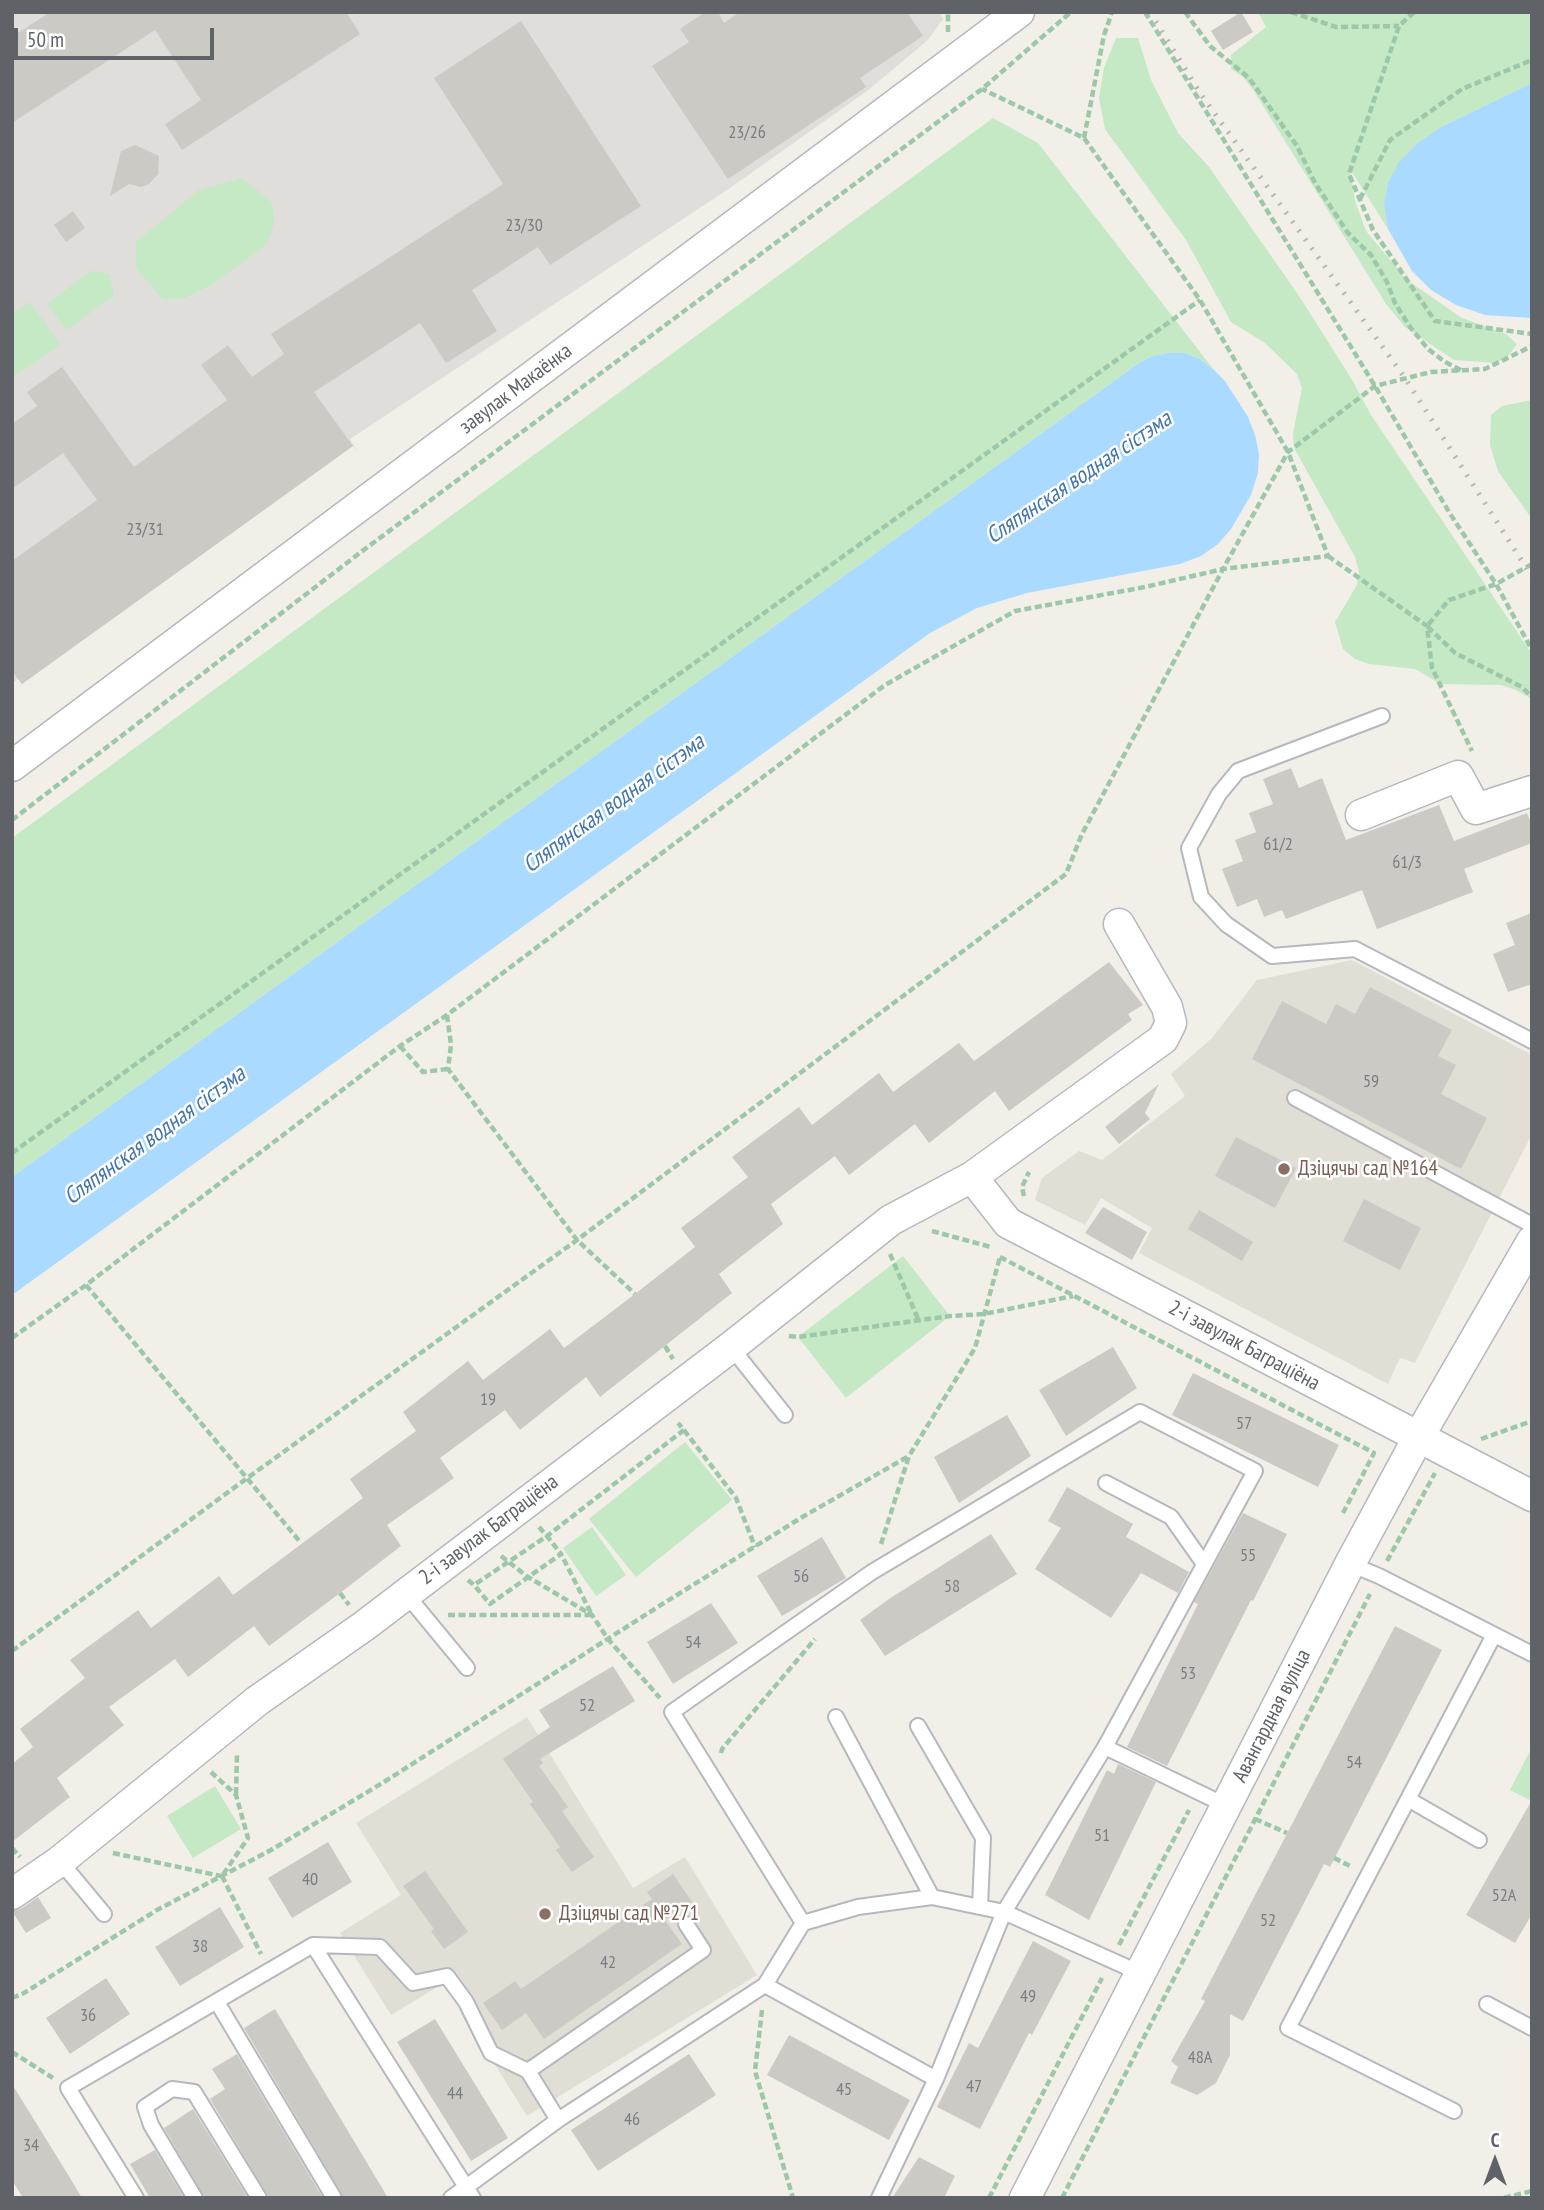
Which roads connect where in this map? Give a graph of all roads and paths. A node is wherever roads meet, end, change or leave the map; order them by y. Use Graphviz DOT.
graph roads {
  1 [pos="1070,12"];
  2 [pos="1112,12"];
  3 [pos="1145,12"];
  4 [pos="1185,12"];
  5 [pos="1291,12"];
  6 [pos="1414,12"];
  7 [pos="1010,14"];
  8 [pos="1399,26"];
  9 [pos="1532,60"];
  10 [pos="982,89"];
  11 [pos="1084,138"];
  12 [pos="1360,200"];
  13 [pos="1200,300"];
  14 [pos="1532,334"];
  15 [pos="1532,346"];
  16 [pos="1462,370"];
  17 [pos="1375,386"];
  18 [pos="1288,452"];
  19 [pos="1328,556"];
  20 [pos="1532,564"];
  21 [pos="1223,569"];
  22 [pos="1496,584"];
  23 [pos="1427,626"];
  24 [pos="1532,650"];
  25 [pos="1532,697"];
  26 [pos="1382,716"];
  27 [pos="1474,753"];
  28 [pos="12,766"];
  29 [pos="1532,791"];
  30 [pos="1361,815"];
  31 [pos="12,820"];
  32 [pos="1119,924"];
  33 [pos="447,1015"];
  34 [pos="1532,1041"];
  35 [pos="400,1046"];
  36 [pos="448,1069"];
  37 [pos="1295,1098"];
  38 [pos="12,1153"];
  39 [pos="1039,1164"];
  40 [pos="972,1177"];
  41 [pos="1027,1206"];
  42 [pos="884,1225"];
  43 [pos="1532,1225"];
  44 [pos="577,1240"];
  45 [pos="1532,1241"];
  46 [pos="1000,1257"];
  47 [pos="86,1285"];
  48 [pos="635,1294"];
  49 [pos="1073,1296"];
  50 [pos="984,1314"];
  51 [pos="919,1321"];
  52 [pos="12,1338"];
  53 [pos="740,1340"];
  54 [pos="659,1402"];
  55 [pos="785,1415"];
  56 [pos="1532,1421"];
  57 [pos="684,1430"];
  58 [pos="1418,1438"];
  59 [pos="1446,1452"];
  60 [pos="909,1456"];
  61 [pos="246,1479"];
  62 [pos="1107,1483"];
  63 [pos="1532,1496"];
  64 [pos="1342,1514"];
  65 [pos="547,1536"];
  66 [pos="480,1537"];
  67 [pos="301,1543"];
  68 [pos="755,1547"];
  69 [pos="561,1553"];
  70 [pos="508,1562"];
  71 [pos="1204,1564"];
  72 [pos="1350,1564"];
  73 [pos="872,1572"];
  74 [pos="1379,1576"];
  75 [pos="528,1577"];
  76 [pos="414,1604"];
  77 [pos="592,1615"];
  78 [pos="819,1634"];
  79 [pos="1494,1635"];
  80 [pos="608,1639"];
  81 [pos="12,1651"];
  82 [pos="1532,1654"];
  83 [pos="467,1668"];
  84 [pos="672,1712"];
  85 [pos="836,1717"];
  86 [pos="918,1726"];
  87 [pos="1105,1747"];
  88 [pos="191,1754"];
  89 [pos="713,1781"];
  90 [pos="1198,1792"];
  91 [pos="1408,1799"];
  92 [pos="1227,1806"];
  93 [pos="1255,1819"];
  94 [pos="1287,1833"];
  95 [pos="92,1834"];
  96 [pos="1479,1840"];
  97 [pos="60,1861"];
  98 [pos="222,1876"];
  99 [pos="12,1894"];
  100 [pos="932,1897"];
  101 [pos="980,1907"];
  102 [pos="1004,1912"];
  103 [pos="104,1914"];
  104 [pos="803,1923"];
  105 [pos="686,1924"];
  106 [pos="313,1945"];
  107 [pos="1112,1960"];
  108 [pos="269,1971"];
  109 [pos="1140,1973"];
  110 [pos="765,1985"];
  111 [pos="12,1998"];
  112 [pos="217,2001"];
  113 [pos="1487,2004"];
  114 [pos="1532,2028"];
  115 [pos="12,2052"];
  116 [pos="528,2071"];
  117 [pos="936,2078"];
  118 [pos="68,2088"];
  119 [pos="1454,2111"];
  120 [pos="558,2120"];
  121 [pos="1532,2191"];
  122 [pos="470,2192"];
  123 [pos="136,2198"];
  124 [pos="195,2198"];
  125 [pos="259,2198"];
  126 [pos="334,2198"];
  127 [pos="451,2198"];
  128 [pos="793,2198"];
  129 [pos="878,2198"];
  130 [pos="989,2198"];
  131 [pos="1025,2198"];
  132 [pos="1062,2198"];
  133 [pos="1504,2198"];
  1 -- 10 [label="path"];
  2 -- 11 [label="path"];
  3 -- 17 [label="path"];
  4 -- 16 [label="path"];
  5 -- 8 [label="path"];
  6 -- 8 [label="path"];
  7 -- 28 [label="street, завулак Макаёнка"];
  8 -- 12 [label="path"];
  9 -- 12 [label="path"];
  10 -- 11 [label="path"];
  10 -- 31 [label="path"];
  11 -- 13 [label="path"];
  12 -- 14 [label="path"];
  13 -- 18 [label="path"];
  13 -- 38 [label="path"];
  15 -- 16 [label="path"];
  16 -- 17 [label="path"];
  17 -- 18 [label="path"];
  17 -- 22 [label="path"];
  18 -- 19 [label="path"];
  18 -- 21 [label="path"];
  19 -- 21 [label="path"];
  19 -- 23 [label="path"];
  20 -- 22 [label="path"];
  21 -- 33 [label="path"];
  21 -- 44 [label="path"];
  22 -- 23 [label="path"];
  22 -- 24 [label="path"];
  23 -- 25 [label="path"];
  23 -- 27 [label="path"];
  26 -- 34 [label="lane"];
  29 -- 30 [label="street"];
  32 -- 40 [label="street, 2-і завулак Баграціёна"];
  33 -- 35 [label="path"];
  33 -- 36 [label="path"];
  35 -- 36 [label="path"];
  35 -- 47 [label="path"];
  36 -- 44 [label="path"];
  37 -- 43 [label="lane"];
  39 -- 41 [label="path"];
  40 -- 42 [label="street, 2-і завулак Баграціёна"];
  40 -- 58 [label="street, 2-і завулак Баграціёна"];
  42 -- 46 [label="path"];
  42 -- 51 [label="path"];
  42 -- 53 [label="street, 2-і завулак Баграціёна"];
  44 -- 48 [label="path"];
  44 -- 61 [label="path"];
  45 -- 58 [label="street, Авангардная вуліца"];
  46 -- 49 [label="path"];
  46 -- 50 [label="path"];
  47 -- 52 [label="path"];
  47 -- 61 [label="path"];
  49 -- 50 [label="path"];
  49 -- 64 [label="path"];
  50 -- 51 [label="path"];
  50 -- 60 [label="path"];
  51 -- 53 [label="path"];
  53 -- 54 [label="street, 2-і завулак Баграціёна"];
  53 -- 55 [label="lane"];
  54 -- 57 [label="path"];
  54 -- 66 [label="street, 2-і завулак Баграціёна"];
  56 -- 59 [label="path"];
  57 -- 65 [label="path"];
  57 -- 68 [label="path"];
  58 -- 59 [label="street, 2-і завулак Баграціёна"];
  58 -- 72 [label="street, Авангардная вуліца"];
  59 -- 63 [label="street, 2-і завулак Баграціёна"];
  59 -- 74 [label="path"];
  60 -- 68 [label="path"];
  60 -- 73 [label="path"];
  61 -- 67 [label="path"];
  61 -- 81 [label="path"];
  62 -- 71 [label="lane"];
  65 -- 69 [label="path"];
  65 -- 70 [label="path"];
  66 -- 70 [label="path"];
  66 -- 76 [label="street, 2-і завулак Баграціёна"];
  68 -- 80 [label="path"];
  69 -- 75 [label="path"];
  69 -- 77 [label="path"];
  70 -- 75 [label="path"];
  70 -- 75 [label="path"];
  71 -- 73 [label="lane"];
  71 -- 87 [label="lane"];
  72 -- 74 [label="lane"];
  72 -- 92 [label="street, Авангардная вуліца"];
  73 -- 84 [label="lane"];
  74 -- 79 [label="lane"];
  74 -- 93 [label="path"];
  75 -- 77 [label="path"];
  76 -- 77 [label="path"];
  76 -- 83 [label="lane"];
  76 -- 88 [label="street, 2-і завулак Баграціёна"];
  77 -- 80 [label="path"];
  78 -- 89 [label="path"];
  79 -- 82 [label="lane"];
  79 -- 91 [label="lane"];
  80 -- 84 [label="path"];
  80 -- 98 [label="path"];
  84 -- 89 [label="lane"];
  85 -- 100 [label="lane"];
  86 -- 101 [label="lane"];
  87 -- 90 [label="lane"];
  87 -- 102 [label="lane"];
  88 -- 95 [label="street, 2-і завулак Баграціёна"];
  88 -- 98 [label="path"];
  89 -- 104 [label="lane"];
  90 -- 92 [label="lane"];
  90 -- 107 [label="path"];
  91 -- 96 [label="lane"];
  91 -- 119 [label="lane"];
  92 -- 109 [label="street, Авангардная вуліца"];
  93 -- 94 [label="path"];
  93 -- 132 [label="path"];
  95 -- 97 [label="street, 2-і завулак Баграціёна"];
  95 -- 98 [label="path"];
  97 -- 99 [label="street, 2-і завулак Баграціёна"];
  97 -- 103 [label="lane"];
  98 -- 108 [label="path"];
  98 -- 111 [label="path"];
  100 -- 101 [label="lane"];
  100 -- 104 [label="lane"];
  101 -- 102 [label="lane"];
  102 -- 107 [label="lane"];
  102 -- 117 [label="lane"];
  104 -- 110 [label="lane"];
  105 -- 116 [label="lane"];
  106 -- 108 [label="lane"];
  106 -- 116 [label="lane"];
  106 -- 122 [label="lane"];
  107 -- 109 [label="lane"];
  107 -- 130 [label="path"];
  108 -- 112 [label="lane"];
  109 -- 131 [label="street, Авангардная вуліца"];
  110 -- 117 [label="lane"];
  110 -- 120 [label="lane"];
  110 -- 128 [label="path"];
  112 -- 118 [label="lane"];
  112 -- 126 [label="lane"];
  113 -- 114 [label="lane"];
  115 -- 118 [label="path"];
  116 -- 120 [label="lane"];
  117 -- 129 [label="lane"];
  118 -- 123 [label="lane"];
  120 -- 122 [label="lane"];
  121 -- 133 [label="path"];
  122 -- 127 [label="lane"];
  124 -- 125 [label="lane"];
}
